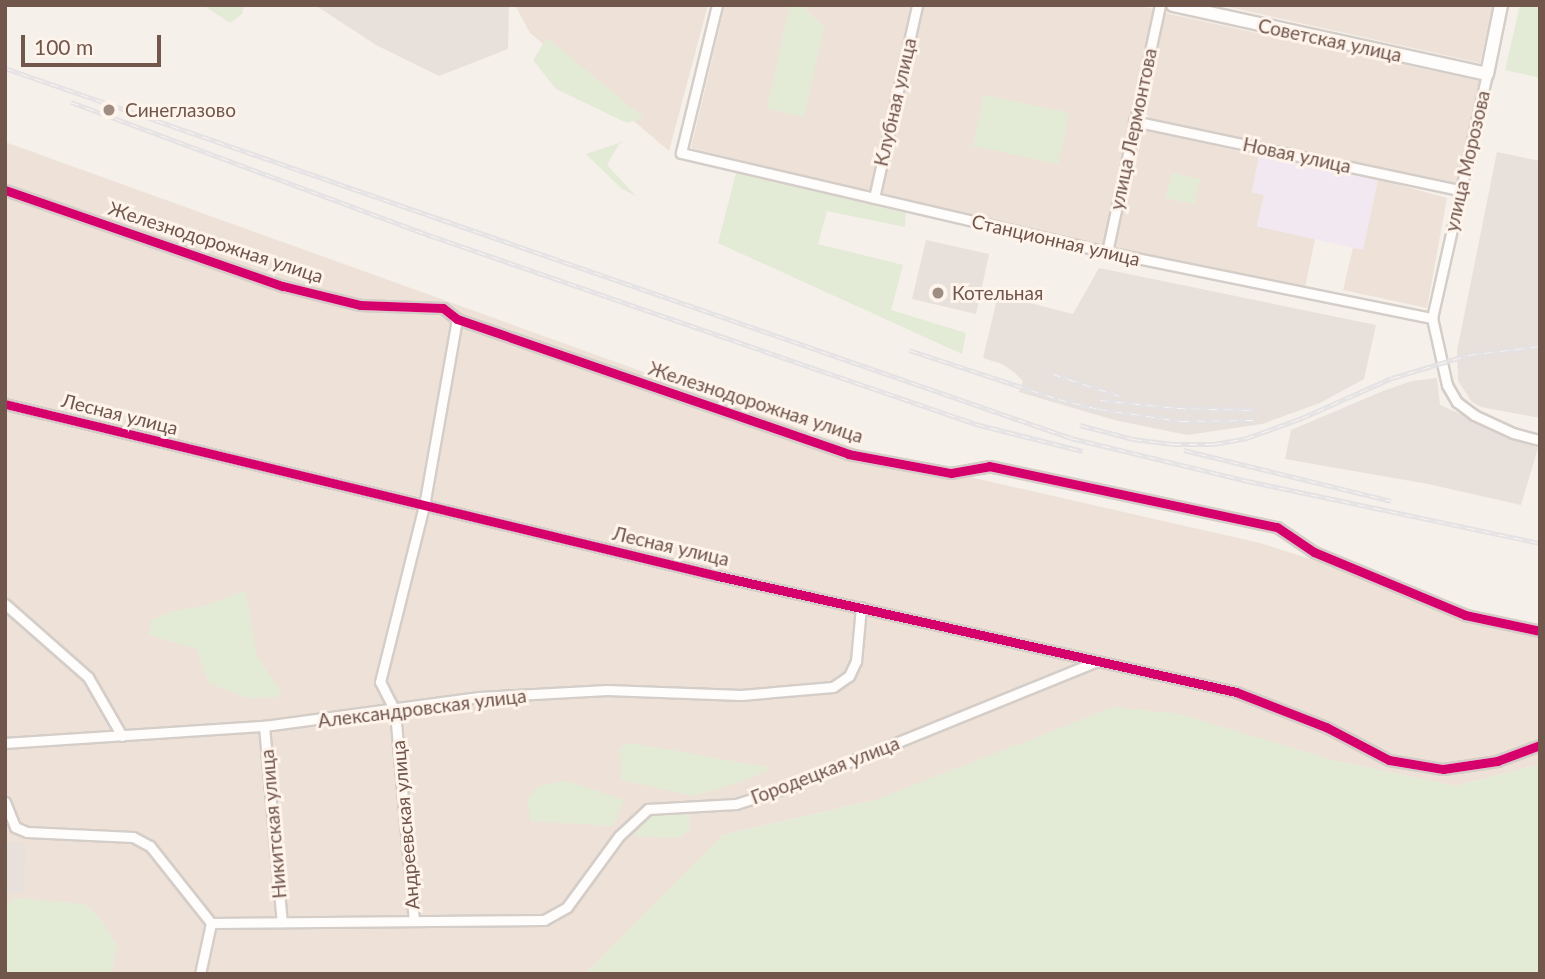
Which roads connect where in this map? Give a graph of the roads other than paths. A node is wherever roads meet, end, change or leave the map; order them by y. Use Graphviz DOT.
graph roads {
  1 [pos="716,5"];
  2 [pos="917,5"];
  3 [pos="1160,5"];
  4 [pos="1173,5"];
  5 [pos="1501,5"];
  6 [pos="1487,74"];
  7 [pos="1134,121"];
  8 [pos="5,190"];
  9 [pos="1460,190"];
  10 [pos="874,198"];
  11 [pos="1107,252"];
  12 [pos="1432,318"];
  13 [pos="457,319"];
  14 [pos="5,404"];
  15 [pos="1540,440"];
  16 [pos="424,506"];
  17 [pos="5,604"];
  18 [pos="861,607"];
  19 [pos="1540,631"];
  20 [pos="1098,661"];
  21 [pos="395,711"];
  22 [pos="264,726"];
  23 [pos="122,736"];
  24 [pos="5,743"];
  25 [pos="1540,745"];
  26 [pos="5,802"];
  27 [pos="414,921"];
  28 [pos="282,922"];
  29 [pos="211,923"];
  30 [pos="200,974"];
  1 -- 10 [label="street, Станционная улица"];
  2 -- 10 [label="street, Клубная улица"];
  3 -- 7 [label="street, улица Лермонтова"];
  4 -- 6 [label="street, Советская улица"];
  5 -- 6 [label="street, улица Морозова"];
  6 -- 9 [label="street, улица Морозова"];
  7 -- 9 [label="street, Новая улица"];
  7 -- 11 [label="street, улица Лермонтова"];
  8 -- 13 [label="street, Железнодорожная улица"];
  9 -- 12 [label="street, улица Морозова"];
  10 -- 11 [label="street, Станционная улица"];
  11 -- 12 [label="street, Станционная улица"];
  12 -- 15 [label="street"];
  13 -- 16 [label="street, Андреевская улица"];
  13 -- 19 [label="street, Железнодорожная улица"];
  14 -- 16 [label="street, Лесная улица"];
  16 -- 18 [label="street, Лесная улица"];
  16 -- 21 [label="street, Андреевская улица"];
  17 -- 23 [label="street"];
  18 -- 20 [label="street, Лесная улица"];
  18 -- 21 [label="street, Александровская улица"];
  20 -- 25 [label="street, Лесная улица"];
  20 -- 27 [label="street, Городецкая улица"];
  21 -- 22 [label="street, Александровская улица"];
  21 -- 27 [label="street, Андреевская улица"];
  22 -- 23 [label="street, Александровская улица"];
  22 -- 28 [label="street, Никитская улица"];
  23 -- 24 [label="street, Александровская улица"];
  26 -- 29 [label="street"];
  27 -- 28 [label="street, Городецкая улица"];
  28 -- 29 [label="street, Городецкая улица"];
  29 -- 30 [label="street"];
}
